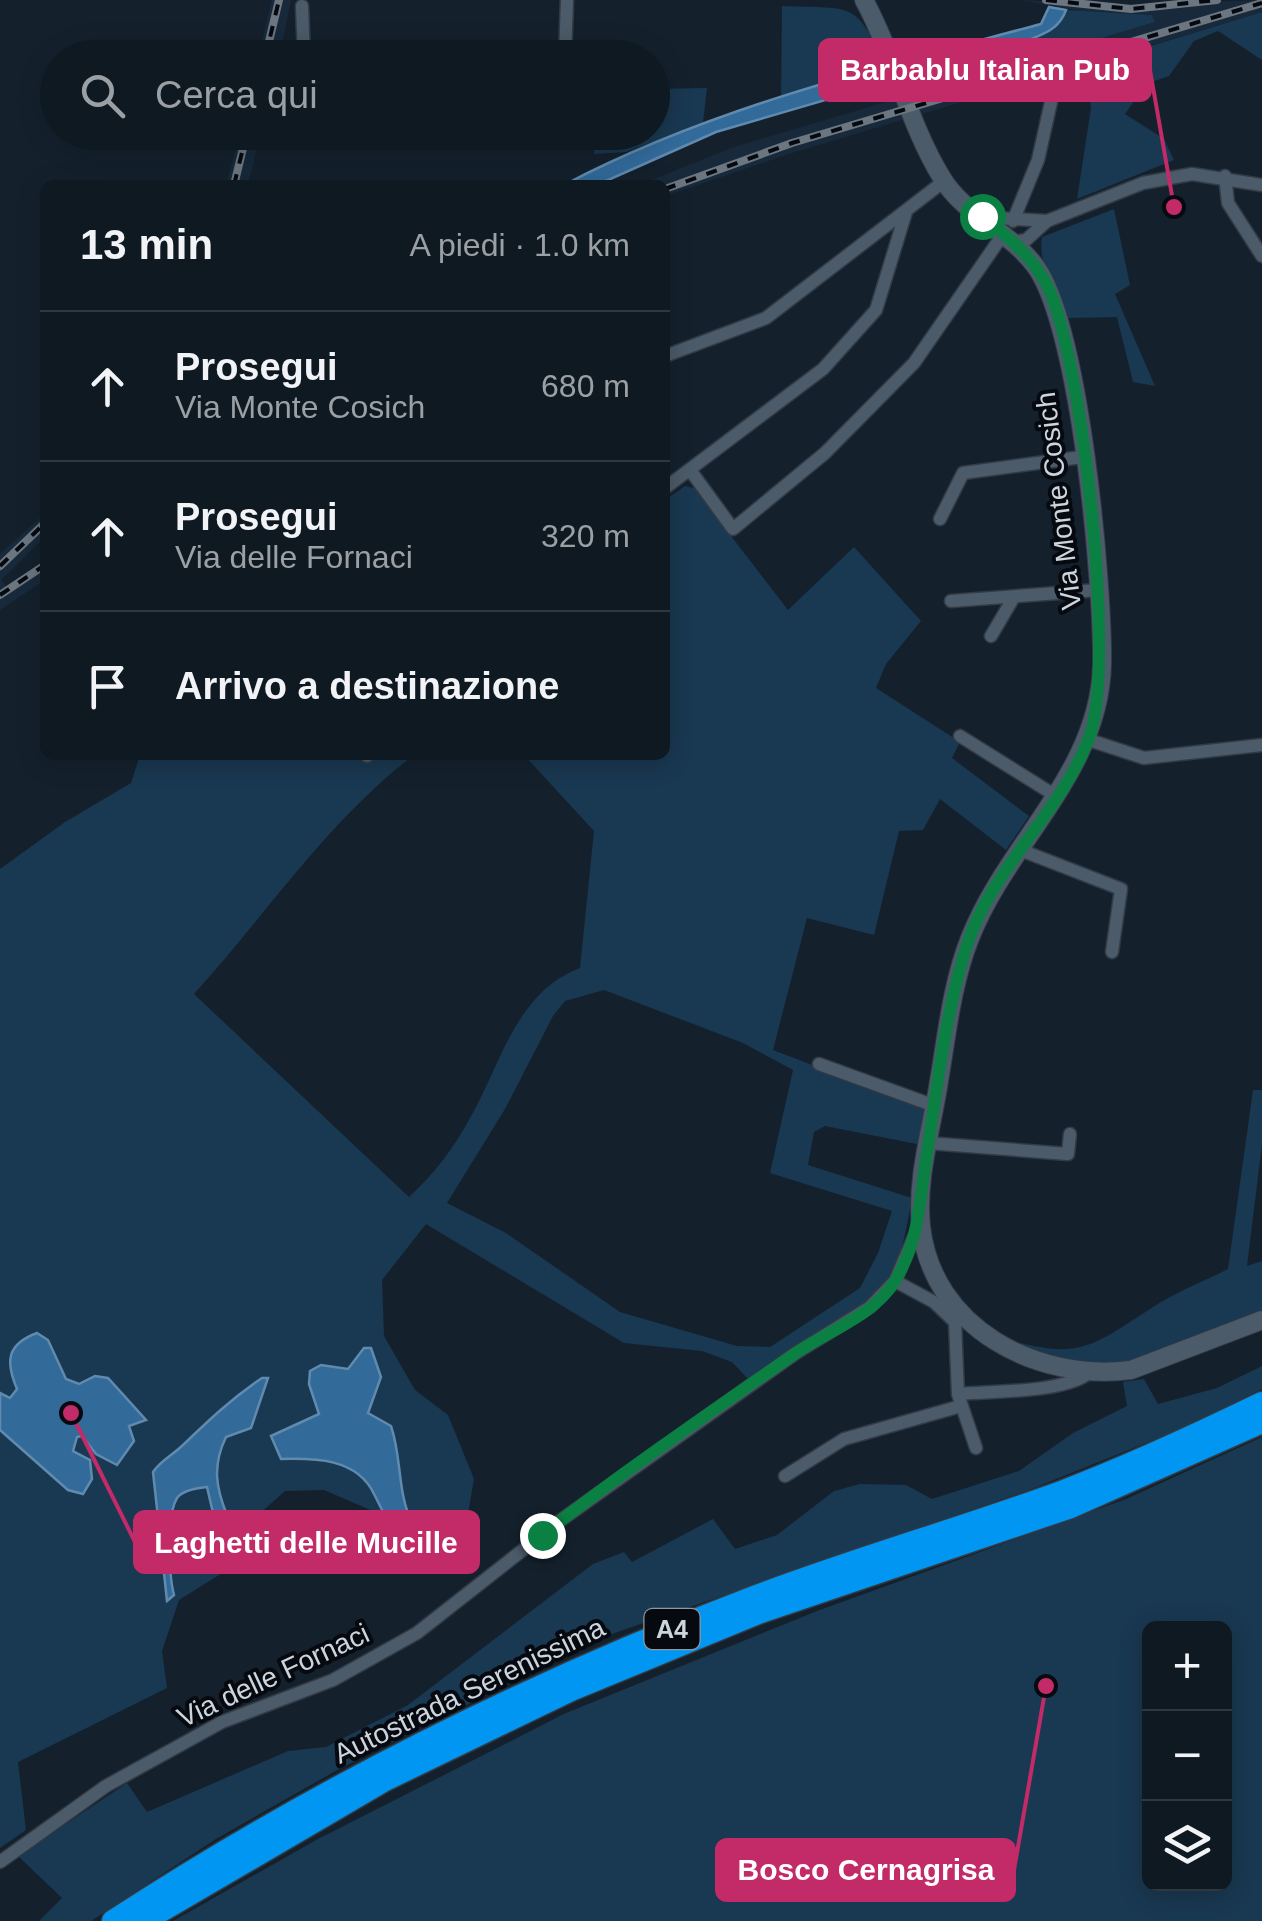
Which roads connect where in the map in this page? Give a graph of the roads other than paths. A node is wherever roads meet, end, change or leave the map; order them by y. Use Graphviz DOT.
graph roads {
  1 [pos="567,0"];
  2 [pos="864,0"];
  3 [pos="302,6"];
  4 [pos="303,40"];
  5 [pos="566,40"];
  6 [pos="1051,102"];
  7 [pos="1225,176"];
  8 [pos="944,182"];
  9 [pos="1262,185"];
  10 [pos="906,212"];
  11 [pos="1039,224"];
  12 [pos="1010,232"];
  13 [pos="1262,256"];
  14 [pos="1035,266"];
  15 [pos="670,354"];
  16 [pos="1082,457"];
  17 [pos="690,470"];
  18 [pos="670,484"];
  19 [pos="940,519"];
  20 [pos="1098,590"];
  21 [pos="1014,596"];
  22 [pos="951,600"];
  23 [pos="990,636"];
  24 [pos="960,736"];
  25 [pos="1088,740"];
  26 [pos="1262,745"];
  27 [pos="1056,796"];
  28 [pos="1018,849"];
  29 [pos="1112,952"];
  30 [pos="819,1064"];
  31 [pos="935,1106"];
  32 [pos="1070,1134"];
  33 [pos="928,1143"];
  34 [pos="920,1223"];
  35 [pos="895,1281"];
  36 [pos="1262,1320"];
  37 [pos="1090,1372"];
  38 [pos="960,1400"];
  39 [pos="1262,1404"];
  40 [pos="1262,1422"];
  41 [pos="976,1448"];
  42 [pos="785,1476"];
  43 [pos="0,1862"];
  44 [pos="113,1921"];
  45 [pos="144,1921"];
  1 -- 5 [label="street"];
  2 -- 8 [label="street"];
  3 -- 4 [label="street"];
  6 -- 12 [label="street"];
  7 -- 9 [label="street"];
  7 -- 11 [label="street"];
  7 -- 13 [label="street"];
  8 -- 10 [label="street"];
  8 -- 12 [label="street, Via Monte Cosich"];
  10 -- 15 [label="street"];
  10 -- 17 [label="street"];
  11 -- 12 [label="street"];
  11 -- 12 [label="street"];
  11 -- 14 [label="street"];
  12 -- 14 [label="street, Via Monte Cosich"];
  12 -- 17 [label="street"];
  14 -- 16 [label="street, Via Monte Cosich"];
  16 -- 19 [label="street"];
  16 -- 20 [label="street, Via Monte Cosich"];
  17 -- 18 [label="street"];
  20 -- 21 [label="street"];
  20 -- 25 [label="street, Via Monte Cosich"];
  21 -- 22 [label="street"];
  21 -- 23 [label="street"];
  24 -- 27 [label="street"];
  25 -- 26 [label="street"];
  25 -- 27 [label="street, Via Monte Cosich"];
  27 -- 28 [label="street, Via Monte Cosich"];
  28 -- 29 [label="street"];
  28 -- 31 [label="street, Via Monte Cosich"];
  30 -- 31 [label="street"];
  31 -- 33 [label="street, Via Monte Cosich"];
  32 -- 33 [label="street"];
  33 -- 34 [label="street, Via Monte Cosich"];
  34 -- 35 [label="street, Via delle Fornaci"];
  34 -- 37 [label="street"];
  35 -- 38 [label="street"];
  35 -- 43 [label="street, Via delle Fornaci"];
  36 -- 37 [label="street"];
  37 -- 38 [label="street"];
  38 -- 41 [label="street"];
  38 -- 42 [label="street"];
  39 -- 44 [label="highway, Autostrada Serenissima / A4"];
  40 -- 45 [label="highway, Autostrada Serenissima / A4"];
}
